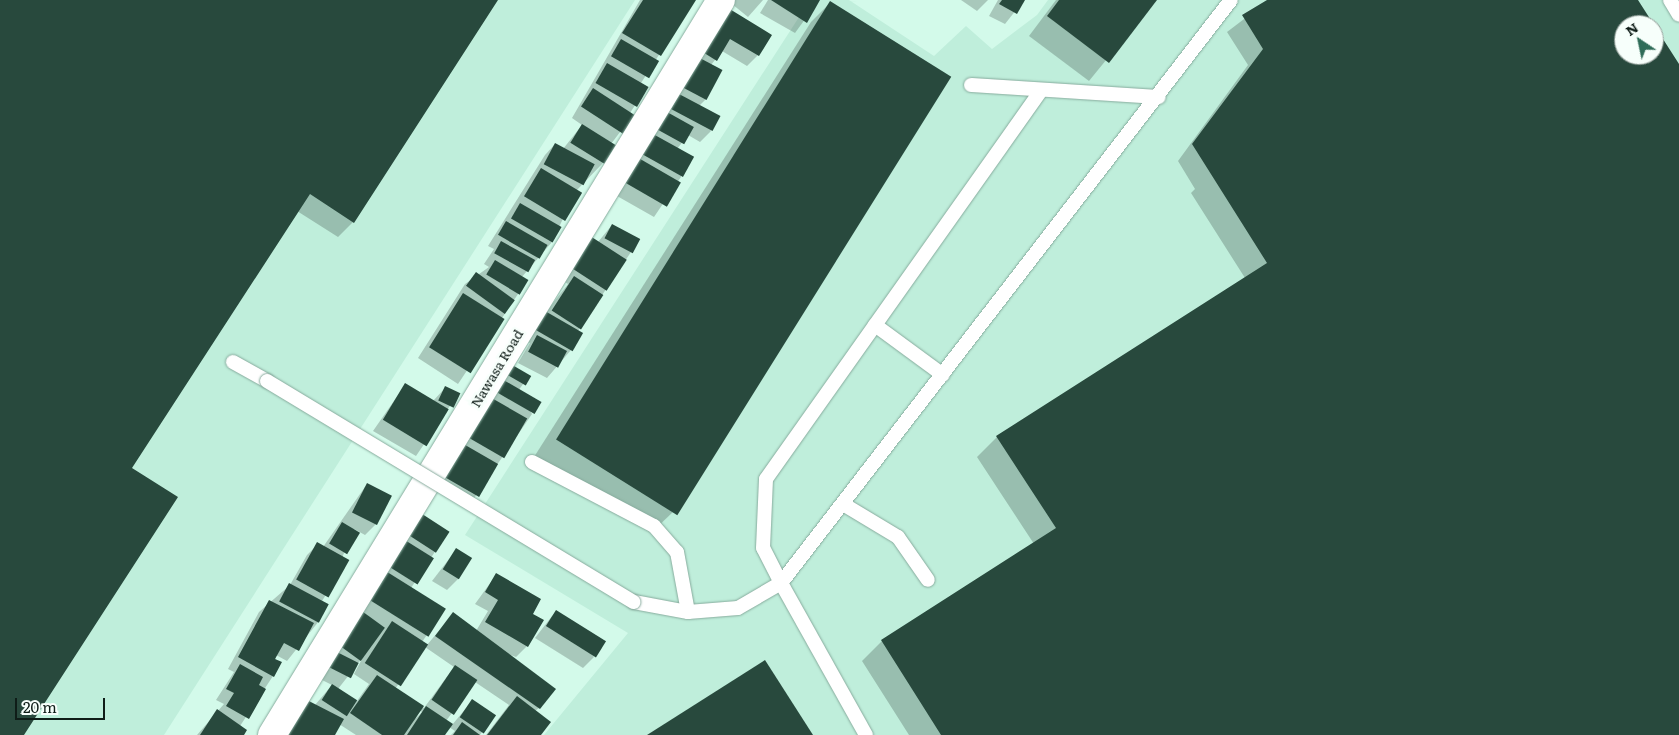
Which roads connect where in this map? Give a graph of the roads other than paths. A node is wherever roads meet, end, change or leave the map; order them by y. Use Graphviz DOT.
graph roads {
  1 [pos="721,0"];
  2 [pos="1231,0"];
  3 [pos="1670,0"];
  4 [pos="1679,14"];
  5 [pos="971,85"];
  6 [pos="1041,90"];
  7 [pos="1159,97"];
  8 [pos="875,325"];
  9 [pos="234,362"];
  10 [pos="943,375"];
  11 [pos="532,462"];
  12 [pos="843,504"];
  13 [pos="928,580"];
  14 [pos="781,583"];
  15 [pos="688,612"];
  16 [pos="272,735"];
  17 [pos="866,735"];
  1 -- 16 [label="street, Nawasa Road"];
  2 -- 7 [label="lane"];
  3 -- 4 [label="lane"];
  5 -- 6 [label="lane"];
  6 -- 7 [label="lane"];
  6 -- 8 [label="lane"];
  7 -- 10 [label="lane"];
  8 -- 10 [label="lane"];
  8 -- 14 [label="lane"];
  9 -- 15 [label="lane, bridge"];
  10 -- 12 [label="lane"];
  11 -- 15 [label="lane"];
  12 -- 13 [label="lane"];
  12 -- 14 [label="lane"];
  14 -- 15 [label="lane"];
  14 -- 17 [label="lane"];
}
